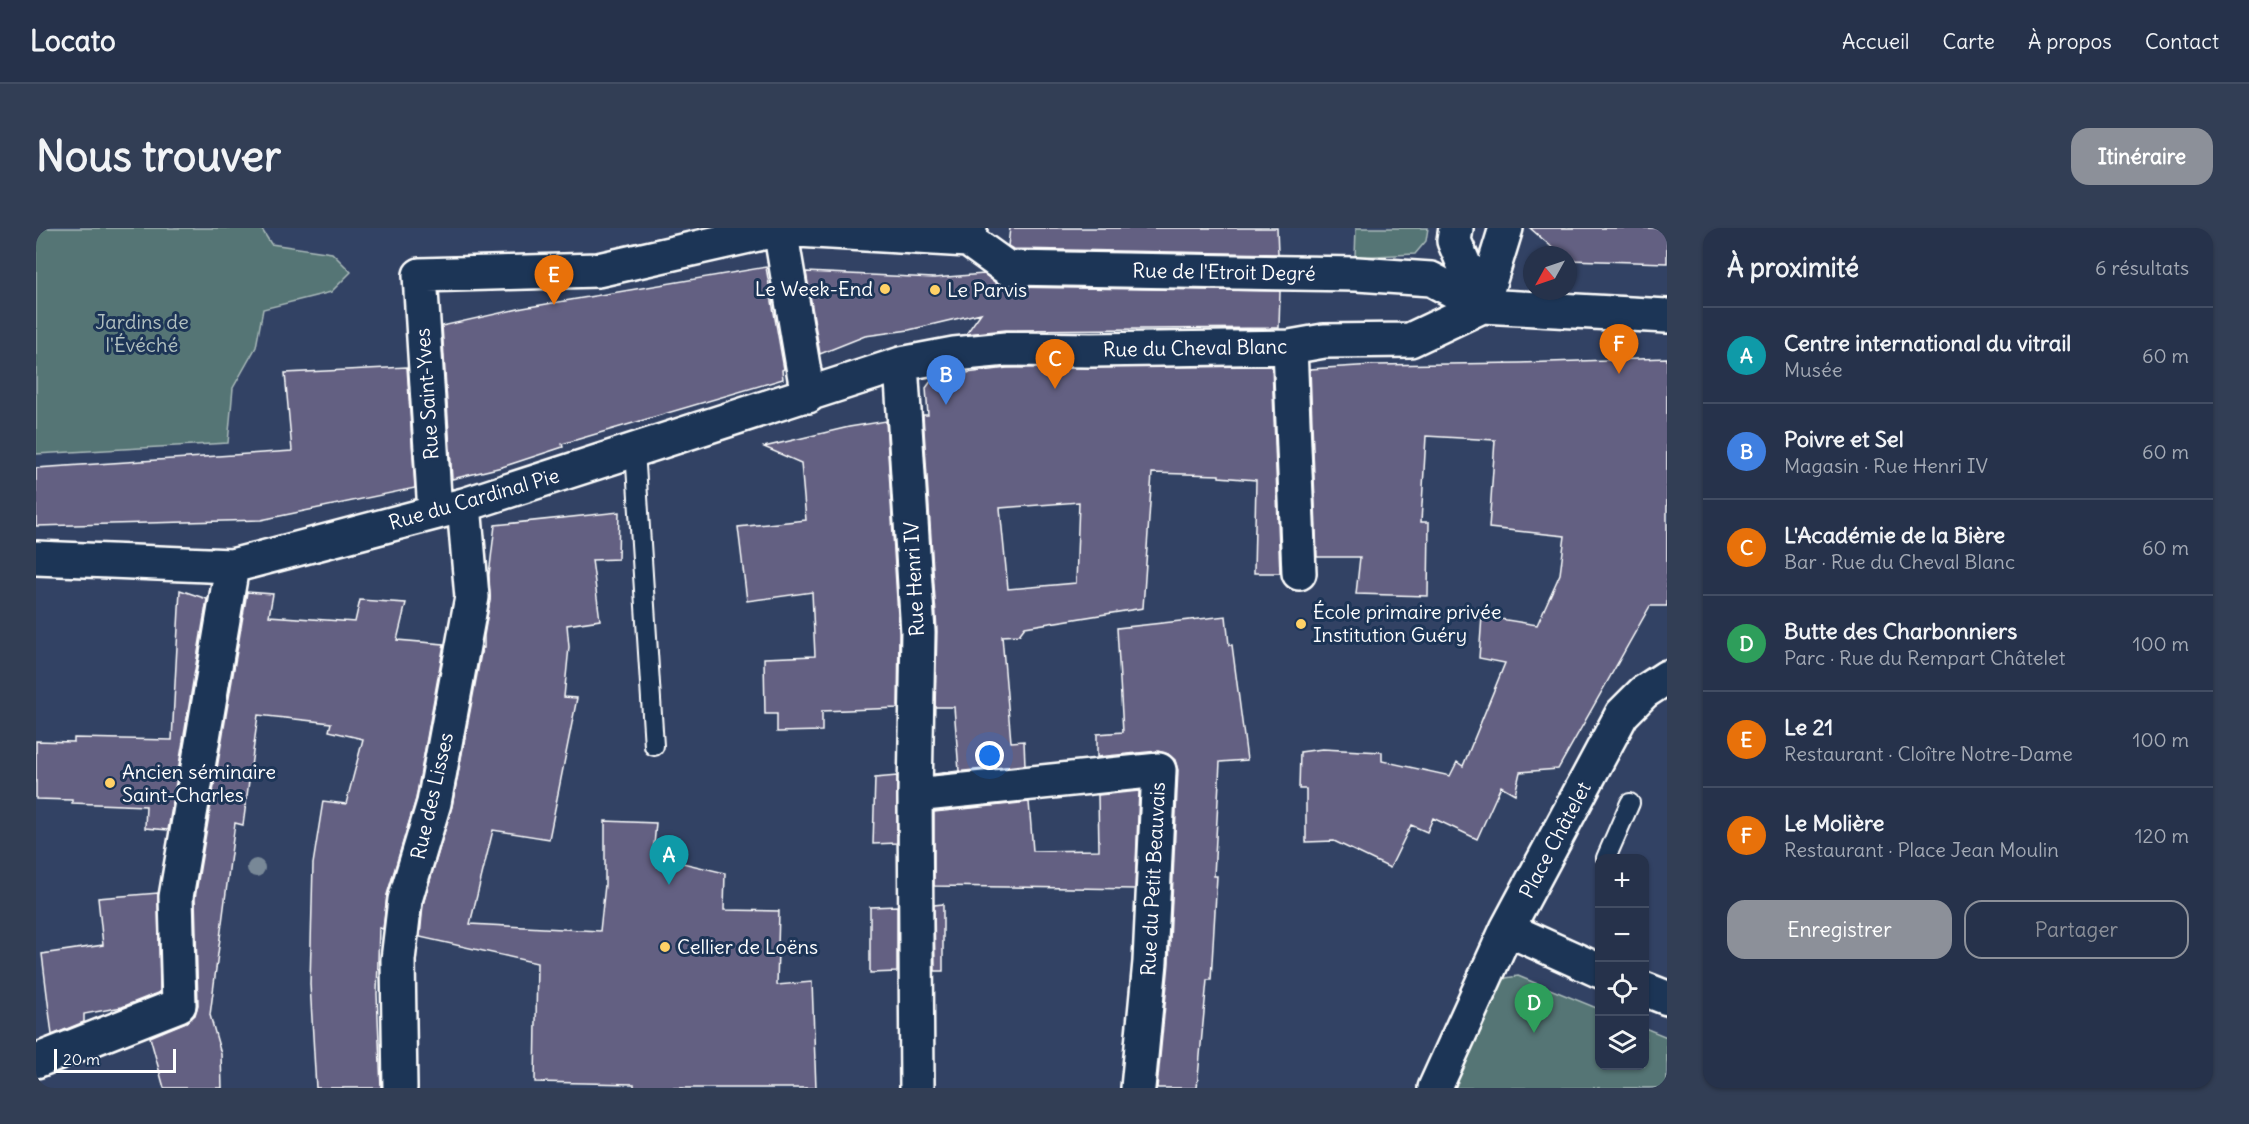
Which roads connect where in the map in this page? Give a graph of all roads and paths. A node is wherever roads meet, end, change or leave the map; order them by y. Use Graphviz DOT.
graph roads {
  1 [pos="1456,228"];
  2 [pos="1506,228"];
  3 [pos="780,230"];
  4 [pos="969,234"];
  5 [pos="1482,306"];
  6 [pos="1667,316"];
  7 [pos="1290,347"];
  8 [pos="901,364"];
  9 [pos="808,396"];
  10 [pos="635,450"];
  11 [pos="450,508"];
  12 [pos="36,558"];
  13 [pos="232,566"];
  14 [pos="1299,573"];
  15 [pos="1667,677"];
  16 [pos="654,746"];
  17 [pos="915,795"];
  18 [pos="1629,803"];
  19 [pos="1608,854"];
  20 [pos="1507,929"];
  21 [pos="1595,969"];
  22 [pos="1649,990"];
  23 [pos="1667,998"];
  24 [pos="36,1060"];
  25 [pos="400,1088"];
  26 [pos="917,1088"];
  27 [pos="1138,1088"];
  28 [pos="1435,1088"];
  1 -- 5 [label="street"];
  2 -- 5 [label="street"];
  3 -- 4 [label="street"];
  3 -- 9 [label="street"];
  3 -- 11 [label="street, Rue Saint-Yves"];
  4 -- 5 [label="street, Rue de l'Etroit Degré"];
  5 -- 6 [label="street"];
  5 -- 7 [label="street, Rue du Cheval Blanc"];
  7 -- 8 [label="street, Rue du Cheval Blanc"];
  7 -- 14 [label="street"];
  8 -- 9 [label="street, Rue du Cardinal Pie"];
  8 -- 17 [label="street, Rue Henri IV"];
  9 -- 10 [label="street, Rue du Cardinal Pie"];
  10 -- 11 [label="street, Rue du Cardinal Pie"];
  10 -- 16 [label="lane"];
  11 -- 13 [label="street, Rue du Cardinal Pie"];
  11 -- 25 [label="street, Rue des Lisses"];
  12 -- 13 [label="street, Rue du Cardinal Pie"];
  13 -- 24 [label="street"];
  15 -- 20 [label="street, Place Châtelet"];
  17 -- 26 [label="street, Rue Henri IV"];
  17 -- 27 [label="street, Rue du Petit Beauvais"];
  18 -- 19 [label="lane"];
  20 -- 21 [label="street"];
  20 -- 28 [label="street, Place Châtelet"];
  22 -- 23 [label="street"];
}
